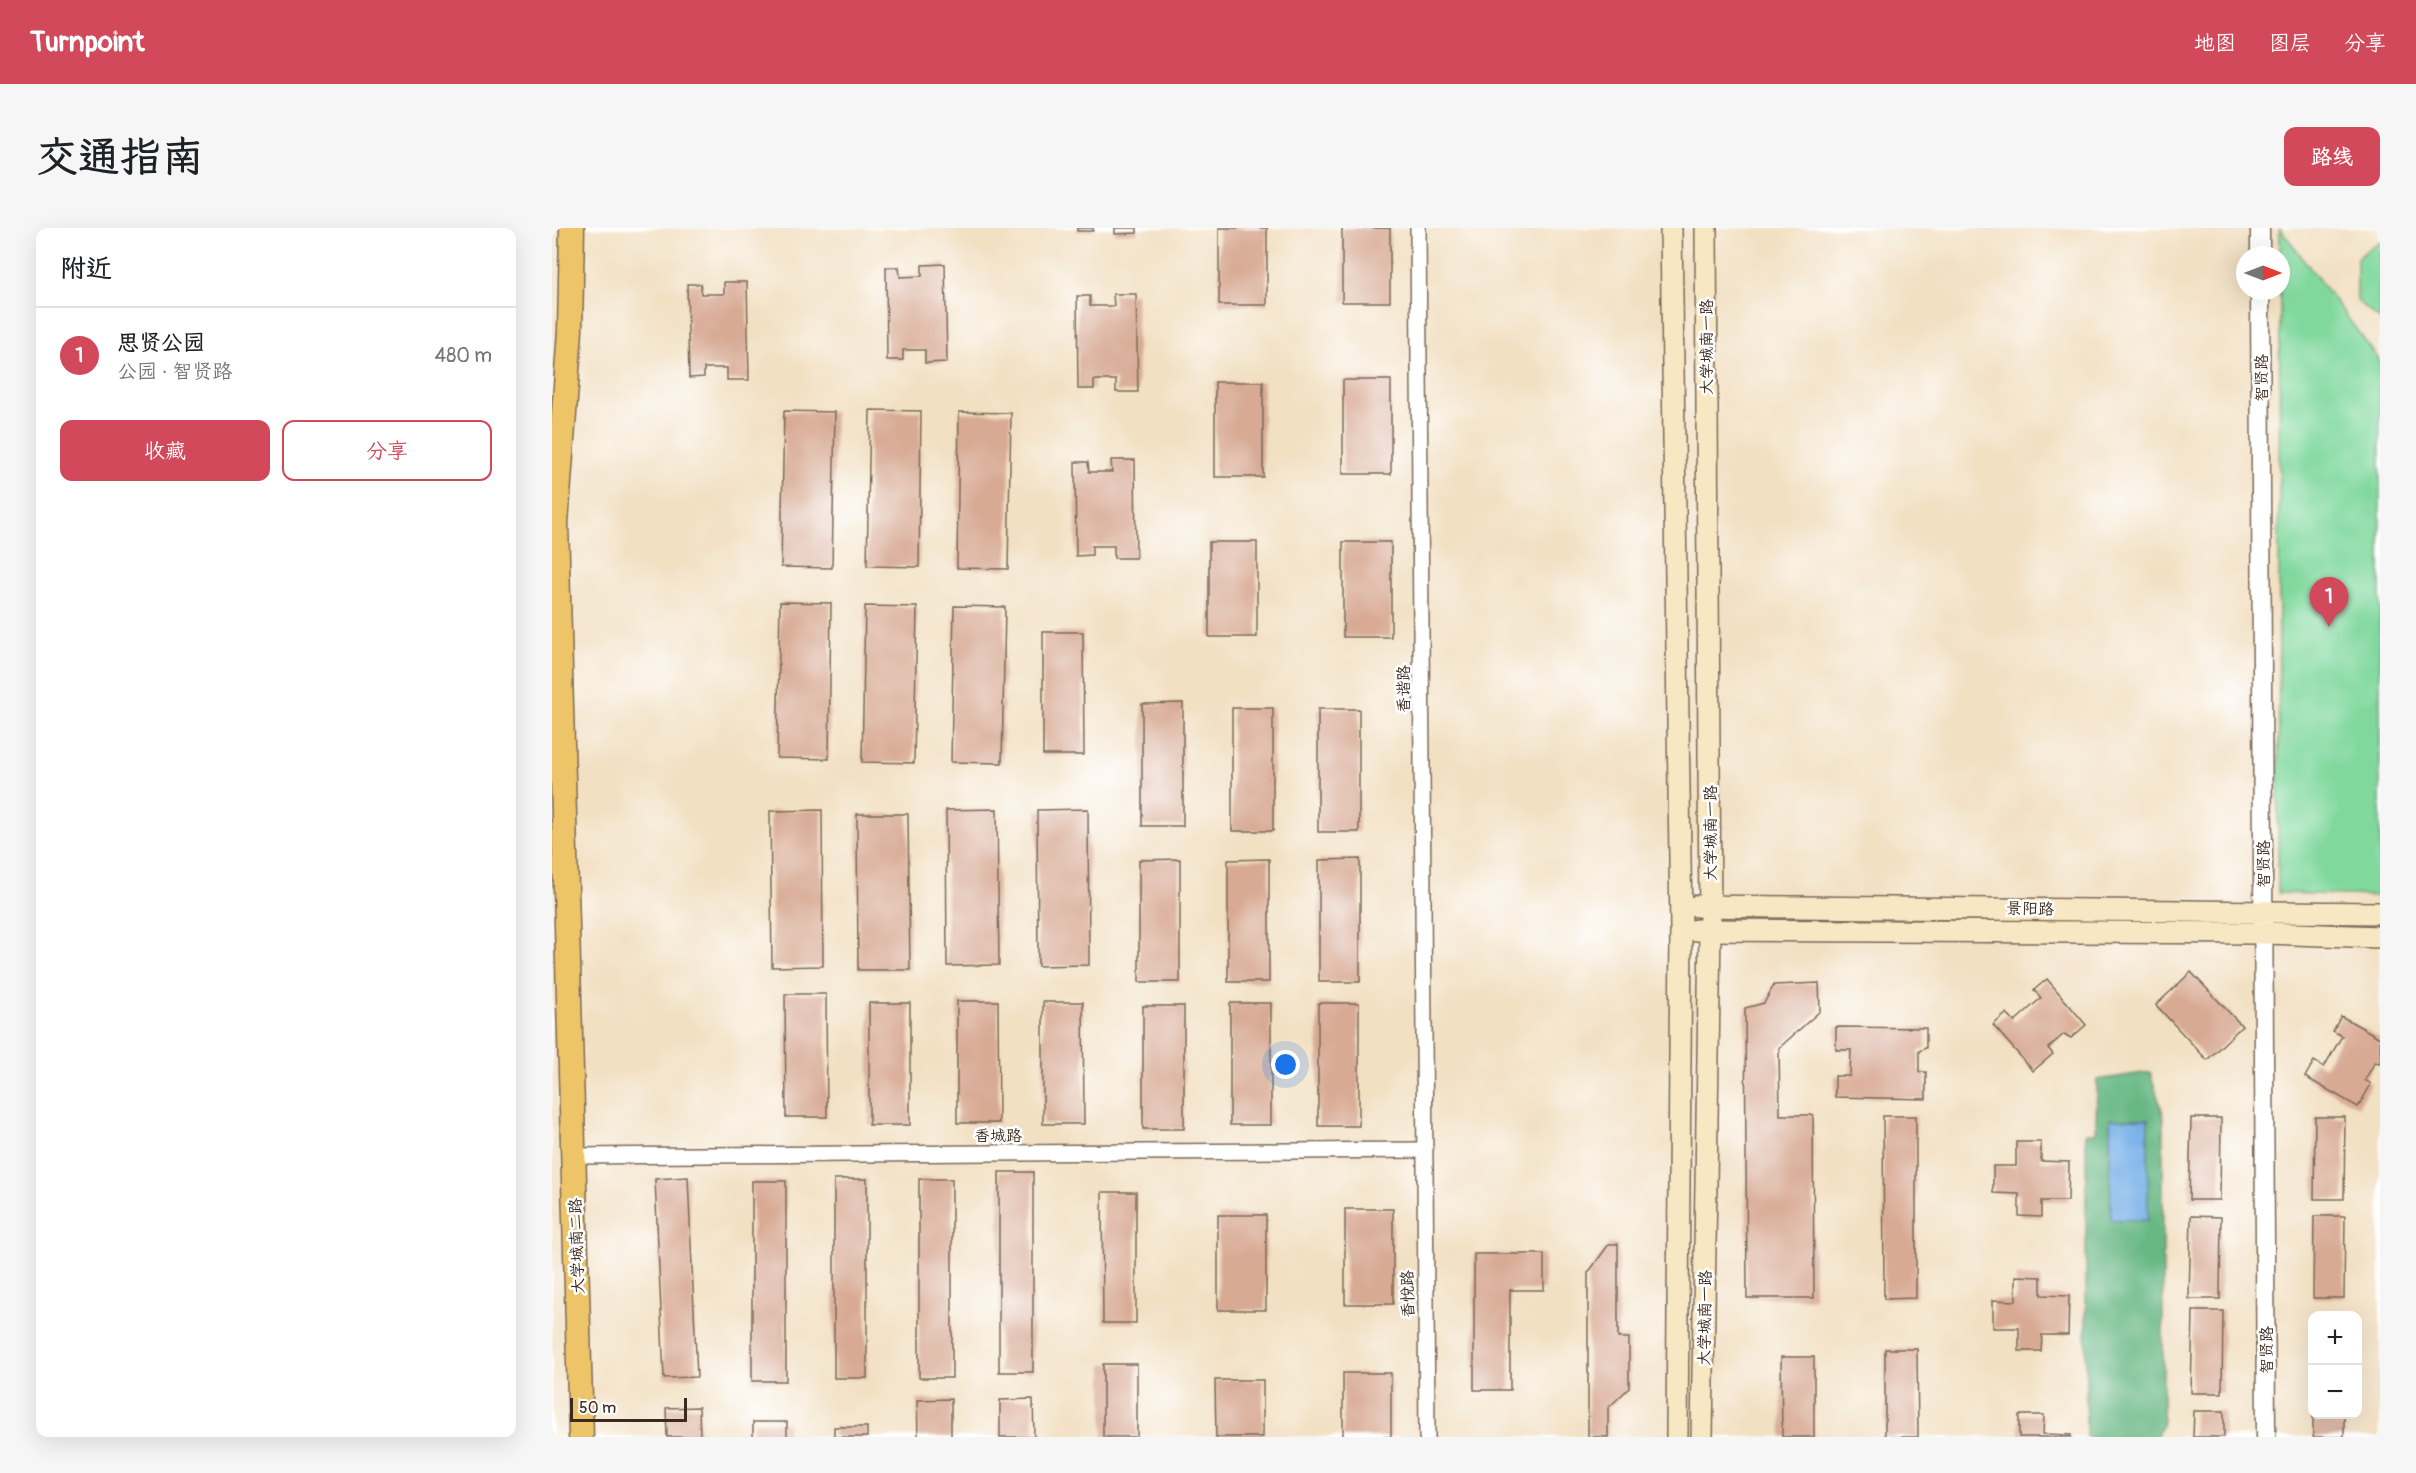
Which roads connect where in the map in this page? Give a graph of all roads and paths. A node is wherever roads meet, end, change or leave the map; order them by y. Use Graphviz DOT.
graph roads {
  1 [pos="572,228"];
  2 [pos="1418,228"];
  3 [pos="1671,228"];
  4 [pos="1706,228"];
  5 [pos="2260,228"];
  6 [pos="2260,246"];
  7 [pos="2260,300"];
  8 [pos="1710,905"];
  9 [pos="1680,906"];
  10 [pos="2264,911"];
  11 [pos="2380,913"];
  12 [pos="1681,929"];
  13 [pos="1710,930"];
  14 [pos="2264,933"];
  15 [pos="2380,937"];
  16 [pos="1423,1150"];
  17 [pos="573,1156"];
  18 [pos="581,1437"];
  19 [pos="1426,1437"];
  20 [pos="1677,1437"];
  21 [pos="1702,1437"];
  22 [pos="2266,1437"];
  1 -- 17 [label="highway, 大学城南二路"];
  2 -- 16 [label="street, 香谐路"];
  3 -- 9 [label="main road, 大学城南一路"];
  4 -- 8 [label="main road, 大学城南一路"];
  5 -- 6 [label="street"];
  7 -- 10 [label="street, 智贤路"];
  8 -- 9 [label="main road, 景阳路"];
  8 -- 10 [label="main road, 景阳路"];
  8 -- 13 [label="main road, 大学城南一路"];
  9 -- 12 [label="main road, 大学城南一路"];
  10 -- 11 [label="main road, 景阳路"];
  10 -- 14 [label="street, 智贤路"];
  12 -- 13 [label="main road, 景阳路"];
  12 -- 20 [label="main road, 大学城南一路"];
  13 -- 14 [label="main road, 景阳路"];
  13 -- 21 [label="main road, 大学城南一路"];
  14 -- 15 [label="main road, 景阳路"];
  14 -- 22 [label="street, 智贤路"];
  16 -- 17 [label="street, 香城路"];
  16 -- 19 [label="street, 香悦路"];
  17 -- 18 [label="highway, 大学城南二路"];
}
